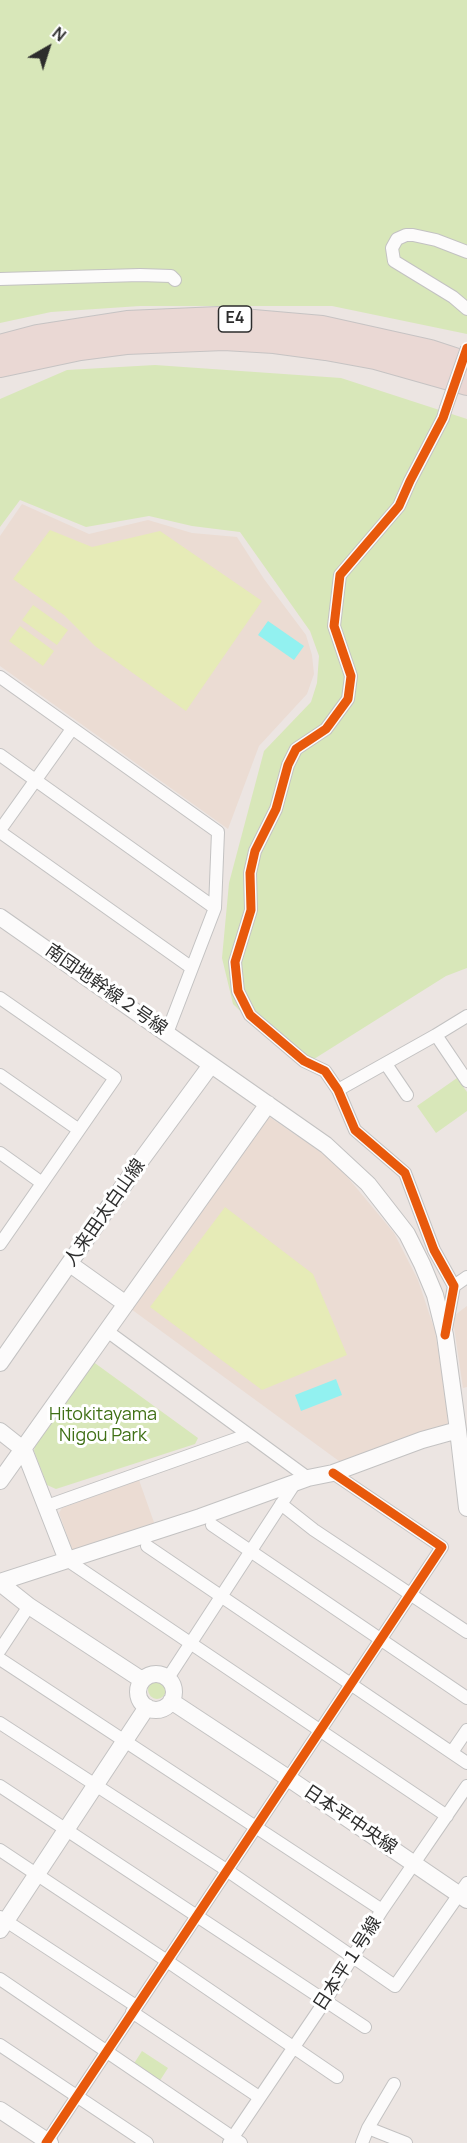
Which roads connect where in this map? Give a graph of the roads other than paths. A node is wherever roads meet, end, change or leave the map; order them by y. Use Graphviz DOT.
graph roads {
  1 [pos="467,252"];
  2 [pos="0,279"];
  3 [pos="175,280"];
  4 [pos="467,309"];
  5 [pos="0,346"];
  6 [pos="467,348"];
  7 [pos="467,363"];
  8 [pos="0,366"];
  9 [pos="467,384"];
  10 [pos="0,677"];
  11 [pos="72,729"];
  12 [pos="0,755"];
  13 [pos="36,780"];
  14 [pos="0,831"];
  15 [pos="215,908"];
  16 [pos="0,917"];
  17 [pos="192,968"];
  18 [pos="0,998"];
  19 [pos="467,1016"];
  20 [pos="166,1033"];
  21 [pos="436,1035"];
  22 [pos="386,1064"];
  23 [pos="211,1065"];
  24 [pos="0,1075"];
  25 [pos="467,1081"];
  26 [pos="338,1090"];
  27 [pos="407,1095"];
  28 [pos="268,1104"];
  29 [pos="79,1130"];
  30 [pos="0,1153"];
  31 [pos="42,1183"];
  32 [pos="2,1235"];
  33 [pos="70,1264"];
  34 [pos="467,1277"];
  35 [pos="454,1286"];
  36 [pos="126,1304"];
  37 [pos="107,1331"];
  38 [pos="445,1335"];
  39 [pos="0,1363"];
  40 [pos="458,1430"];
  41 [pos="0,1431"];
  42 [pos="246,1435"];
  43 [pos="24,1450"];
  44 [pos="333,1473"];
  45 [pos="302,1480"];
  46 [pos="0,1481"];
  47 [pos="280,1504"];
  48 [pos="46,1506"];
  49 [pos="467,1508"];
  50 [pos="212,1525"];
  51 [pos="147,1546"];
  52 [pos="249,1552"];
  53 [pos="67,1560"];
  54 [pos="0,1583"];
  55 [pos="411,1594"];
  56 [pos="220,1596"];
  57 [pos="29,1606"];
  58 [pos="467,1632"];
  59 [pos="381,1640"];
  60 [pos="190,1643"];
  61 [pos="0,1650"];
  62 [pos="0,1659"];
  63 [pos="168,1678"];
  64 [pos="142,1680"];
  65 [pos="351,1685"];
  66 [pos="467,1698"];
  67 [pos="171,1701"];
  68 [pos="147,1707"];
  69 [pos="0,1723"];
  70 [pos="320,1730"];
  71 [pos="467,1730"];
  72 [pos="125,1741"];
  73 [pos="452,1752"];
  74 [pos="467,1763"];
  75 [pos="288,1778"];
  76 [pos="95,1785"];
  77 [pos="0,1786"];
  78 [pos="467,1786"];
  79 [pos="447,1816"];
  80 [pos="256,1828"];
  81 [pos="66,1829"];
  82 [pos="0,1850"];
  83 [pos="414,1863"];
  84 [pos="228,1871"];
  85 [pos="38,1875"];
  86 [pos="464,1893"];
  87 [pos="382,1911"];
  88 [pos="198,1915"];
  89 [pos="2,1923"];
  90 [pos="353,1957"];
  91 [pos="167,1960"];
  92 [pos="0,1979"];
  93 [pos="325,2001"];
  94 [pos="134,2009"];
  95 [pos="365,2027"];
  96 [pos="0,2045"];
  97 [pos="294,2047"];
  98 [pos="105,2053"];
  99 [pos="337,2077"];
  100 [pos="394,2084"];
  101 [pos="77,2096"];
  102 [pos="259,2097"];
  103 [pos="0,2110"];
  104 [pos="368,2128"];
  105 [pos="234,2141"];
  106 [pos="48,2142"];
  107 [pos="147,2143"];
  108 [pos="362,2143"];
  109 [pos="406,2143"];
  1 -- 4 [label="street"];
  2 -- 3 [label="street"];
  5 -- 7 [label="highway, E4"];
  6 -- 26 [label="street, bridge"];
  8 -- 9 [label="highway, E4"];
  10 -- 11 [label="street"];
  11 -- 13 [label="street"];
  11 -- 15 [label="street"];
  12 -- 13 [label="street"];
  13 -- 14 [label="street"];
  13 -- 15 [label="street"];
  14 -- 17 [label="street"];
  15 -- 17 [label="street"];
  16 -- 20 [label="street, 南団地幹線２号線"];
  17 -- 20 [label="street"];
  18 -- 29 [label="street"];
  19 -- 21 [label="street"];
  20 -- 23 [label="street, 南団地幹線２号線"];
  21 -- 22 [label="street"];
  21 -- 25 [label="street"];
  22 -- 26 [label="street"];
  22 -- 27 [label="street"];
  23 -- 28 [label="street, 南団地幹線２号線"];
  23 -- 33 [label="street, 人来田太白山線"];
  24 -- 29 [label="street"];
  26 -- 35 [label="street"];
  28 -- 36 [label="street"];
  28 -- 38 [label="street, 南団地幹線２号線"];
  29 -- 31 [label="street"];
  30 -- 31 [label="street"];
  31 -- 32 [label="street"];
  33 -- 36 [label="street"];
  33 -- 39 [label="street, 人来田太白山線"];
  34 -- 35 [label="street"];
  35 -- 38 [label="street"];
  36 -- 37 [label="street"];
  37 -- 42 [label="street"];
  37 -- 43 [label="street"];
  38 -- 40 [label="street, 南団地幹線２号線"];
  40 -- 44 [label="street"];
  40 -- 49 [label="street, 南団地幹線２号線"];
  41 -- 43 [label="street"];
  42 -- 45 [label="street"];
  42 -- 48 [label="street"];
  43 -- 46 [label="street"];
  43 -- 48 [label="street"];
  44 -- 45 [label="street"];
  44 -- 55 [label="street"];
  45 -- 47 [label="street"];
  45 -- 53 [label="street"];
  47 -- 52 [label="street"];
  47 -- 55 [label="street"];
  48 -- 53 [label="street"];
  50 -- 52 [label="street"];
  51 -- 56 [label="street"];
  52 -- 56 [label="street"];
  52 -- 59 [label="street"];
  53 -- 54 [label="street"];
  53 -- 60 [label="street"];
  54 -- 57 [label="street"];
  55 -- 58 [label="street"];
  55 -- 59 [label="street"];
  56 -- 60 [label="street"];
  56 -- 65 [label="street"];
  57 -- 61 [label="street"];
  57 -- 64 [label="street"];
  59 -- 65 [label="street"];
  59 -- 66 [label="street"];
  60 -- 63 [label="street"];
  60 -- 70 [label="street"];
  62 -- 72 [label="street"];
  63 -- 64 [label="street"];
  63 -- 67 [label="street"];
  64 -- 68 [label="street"];
  65 -- 70 [label="street"];
  65 -- 73 [label="street"];
  67 -- 68 [label="street"];
  67 -- 75 [label="street, 日本平中央線"];
  68 -- 72 [label="street"];
  69 -- 76 [label="street"];
  70 -- 75 [label="street"];
  70 -- 79 [label="street"];
  71 -- 73 [label="street"];
  72 -- 76 [label="street"];
  72 -- 80 [label="street"];
  73 -- 74 [label="street"];
  75 -- 80 [label="street"];
  75 -- 83 [label="street, 日本平中央線"];
  76 -- 81 [label="street"];
  76 -- 84 [label="street"];
  77 -- 81 [label="street"];
  78 -- 79 [label="street, 日本平１号線"];
  79 -- 83 [label="street, 日本平１号線"];
  80 -- 84 [label="street"];
  80 -- 87 [label="street"];
  81 -- 85 [label="street"];
  81 -- 88 [label="street"];
  82 -- 85 [label="street"];
  83 -- 86 [label="street, 日本平中央線"];
  83 -- 87 [label="street, 日本平１号線"];
  84 -- 88 [label="street"];
  84 -- 90 [label="street"];
  85 -- 89 [label="street"];
  85 -- 91 [label="street"];
  86 -- 90 [label="street"];
  87 -- 90 [label="street, 日本平１号線"];
  88 -- 91 [label="street"];
  88 -- 93 [label="street"];
  89 -- 94 [label="street"];
  90 -- 93 [label="street, 日本平１号線"];
  91 -- 94 [label="street"];
  91 -- 97 [label="street"];
  92 -- 98 [label="street"];
  93 -- 95 [label="street"];
  93 -- 97 [label="street, 日本平１号線"];
  94 -- 98 [label="street"];
  94 -- 102 [label="street"];
  96 -- 101 [label="street"];
  97 -- 99 [label="street"];
  97 -- 102 [label="street, 日本平１号線"];
  98 -- 101 [label="street"];
  98 -- 105 [label="street"];
  100 -- 104 [label="street"];
  101 -- 106 [label="street"];
  101 -- 107 [label="street"];
  102 -- 105 [label="street, 日本平１号線"];
  103 -- 106 [label="street"];
  104 -- 108 [label="street"];
  104 -- 109 [label="street"];
}
